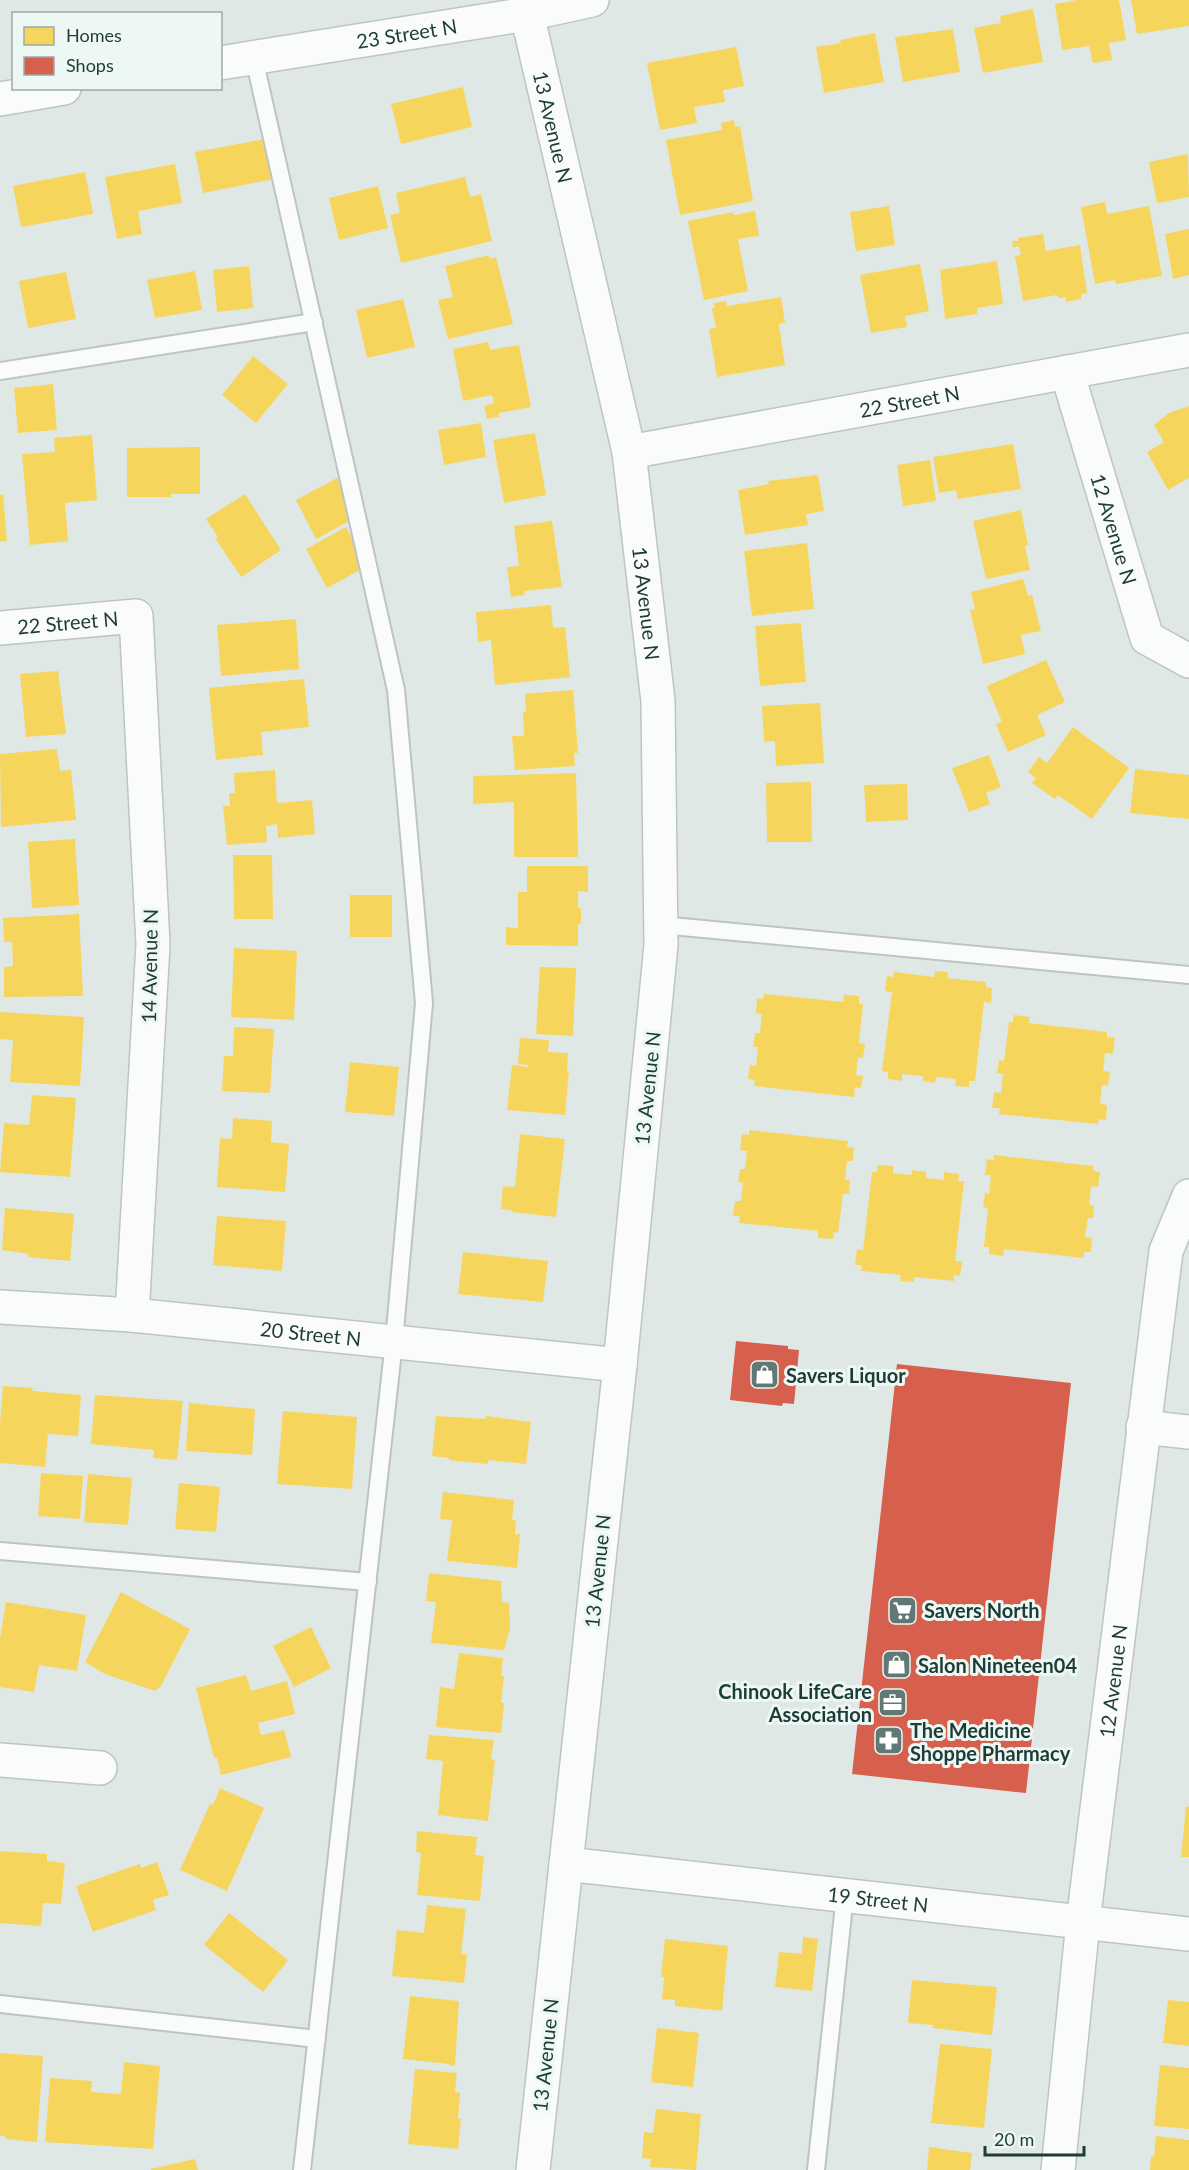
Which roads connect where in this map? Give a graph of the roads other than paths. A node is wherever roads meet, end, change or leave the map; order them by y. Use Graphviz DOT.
graph roads {
  1 [pos="592,0"];
  2 [pos="527,14"];
  3 [pos="254,58"];
  4 [pos="222,63"];
  5 [pos="52,90"];
  6 [pos="0,99"];
  7 [pos="314,322"];
  8 [pos="1189,350"];
  9 [pos="0,371"];
  10 [pos="1068,372"];
  11 [pos="629,452"];
  12 [pos="136,616"];
  13 [pos="0,628"];
  14 [pos="1189,661"];
  15 [pos="661,925"];
  16 [pos="1189,975"];
  17 [pos="1189,1196"];
  18 [pos="0,1307"];
  19 [pos="132,1315"];
  20 [pos="394,1342"];
  21 [pos="620,1365"];
  22 [pos="1143,1427"];
  23 [pos="1189,1432"];
  24 [pos="0,1551"];
  25 [pos="368,1582"];
  26 [pos="0,1760"];
  27 [pos="100,1768"];
  28 [pos="566,1864"];
  29 [pos="845,1895"];
  30 [pos="1083,1922"];
  31 [pos="1189,1934"];
  32 [pos="0,2004"];
  33 [pos="317,2039"];
  34 [pos="302,2170"];
  35 [pos="533,2170"];
  36 [pos="816,2170"];
  37 [pos="1058,2170"];
  1 -- 2 [label="street, 23 Street N"];
  2 -- 3 [label="street, 23 Street N"];
  2 -- 11 [label="street, 13 Avenue N"];
  3 -- 4 [label="street, 23 Street N"];
  3 -- 7 [label="lane"];
  5 -- 6 [label="street"];
  7 -- 9 [label="lane"];
  7 -- 20 [label="lane"];
  8 -- 10 [label="street, 22 Street N"];
  10 -- 11 [label="street, 22 Street N"];
  10 -- 14 [label="street, 12 Avenue N"];
  11 -- 15 [label="street, 13 Avenue N"];
  12 -- 13 [label="street, 22 Street N"];
  12 -- 19 [label="street, 14 Avenue N"];
  15 -- 16 [label="lane"];
  15 -- 21 [label="street, 13 Avenue N"];
  17 -- 22 [label="street, 12 Avenue N"];
  18 -- 19 [label="street, 20 Street N"];
  19 -- 20 [label="street, 20 Street N"];
  20 -- 21 [label="street, 20 Street N"];
  20 -- 25 [label="lane"];
  21 -- 28 [label="street, 13 Avenue N"];
  22 -- 23 [label="street"];
  22 -- 30 [label="street, 12 Avenue N"];
  24 -- 25 [label="lane"];
  25 -- 33 [label="lane"];
  26 -- 27 [label="street"];
  28 -- 29 [label="street, 19 Street N"];
  28 -- 35 [label="street, 13 Avenue N"];
  29 -- 30 [label="street, 19 Street N"];
  29 -- 36 [label="lane"];
  30 -- 31 [label="street, 19 Street N"];
  30 -- 37 [label="street, 12 Avenue N"];
  32 -- 33 [label="lane"];
  33 -- 34 [label="lane"];
}
